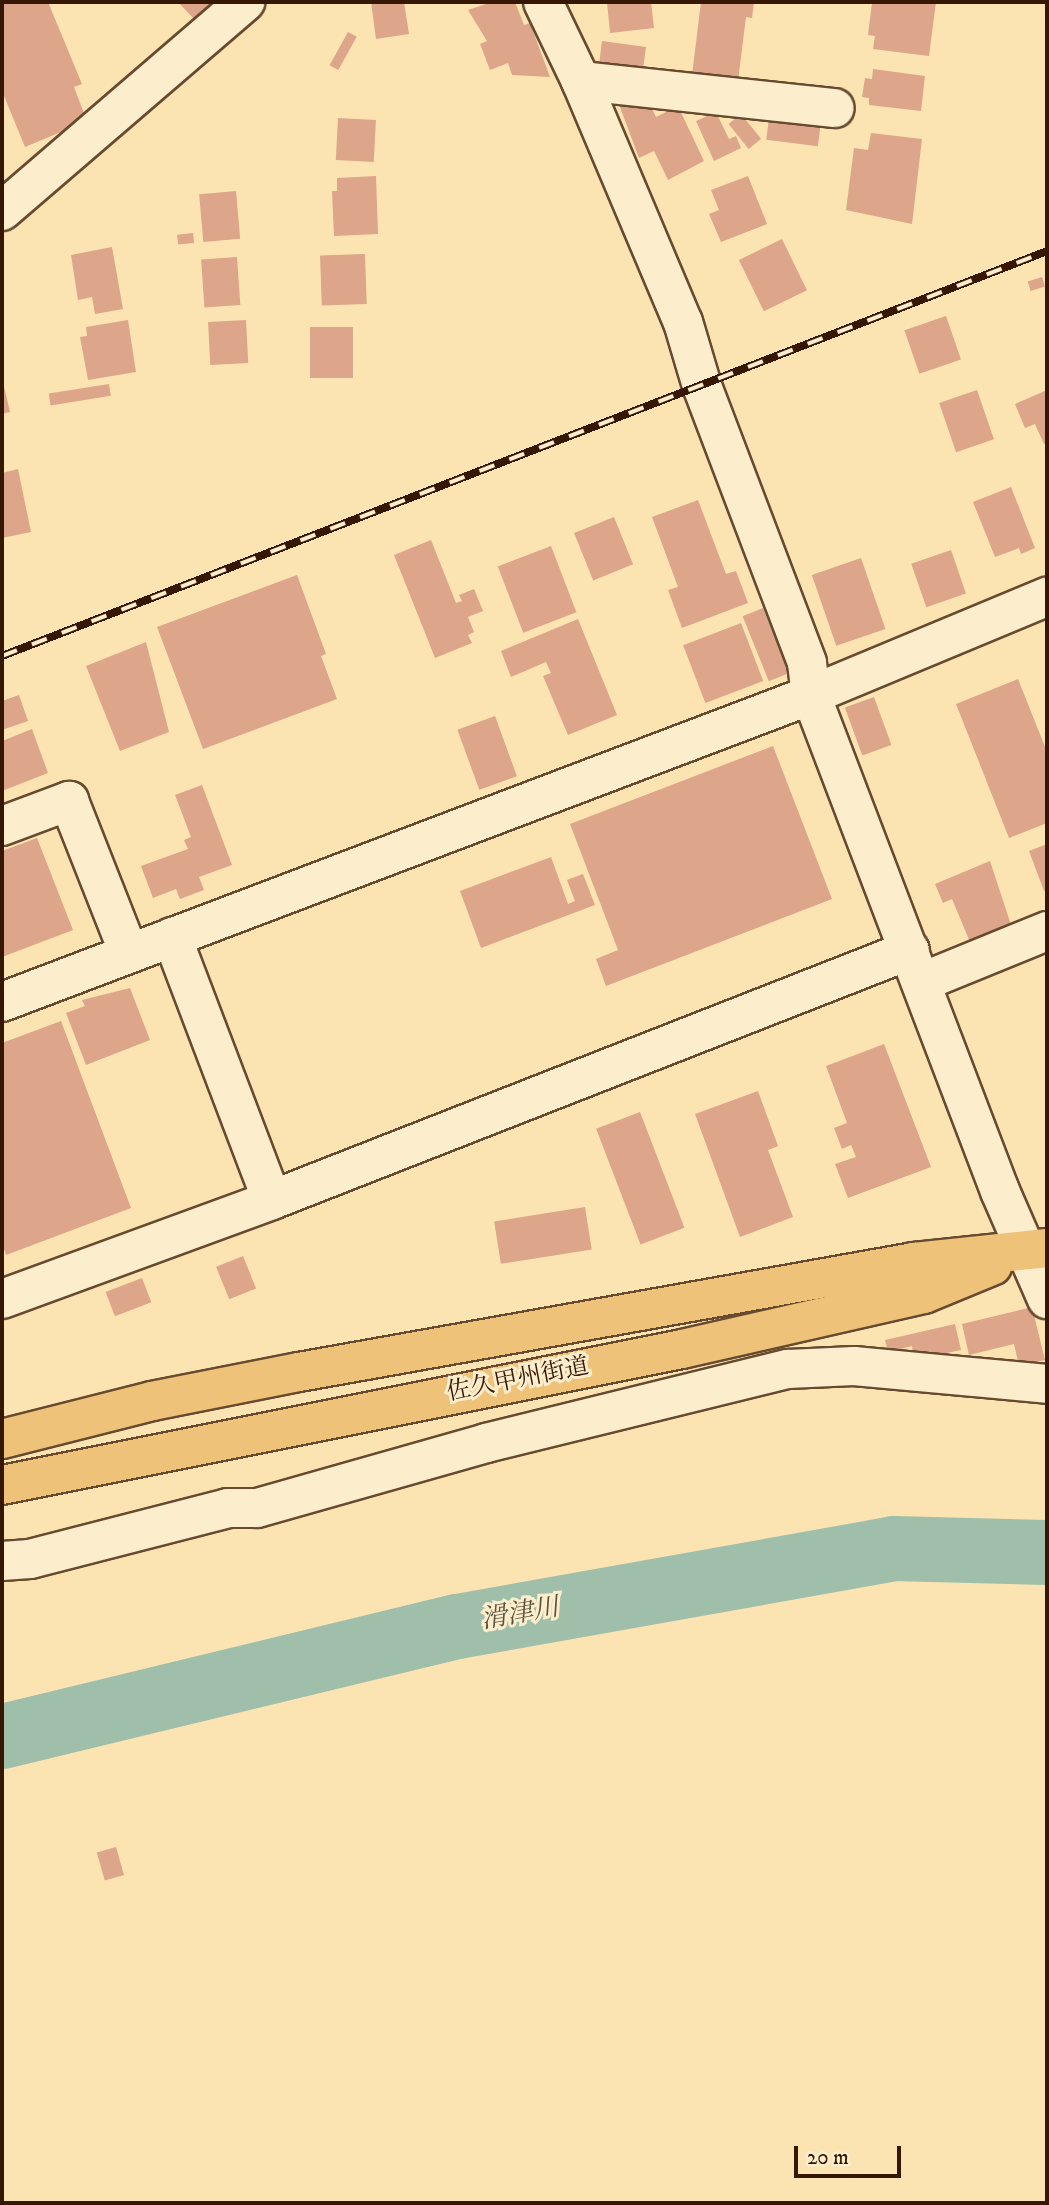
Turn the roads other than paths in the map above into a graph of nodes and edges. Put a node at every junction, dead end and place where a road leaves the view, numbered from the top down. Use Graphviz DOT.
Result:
graph roads {
  1 [pos="245,2"];
  2 [pos="543,2"];
  3 [pos="581,81"];
  4 [pos="835,108"];
  5 [pos="2,211"];
  6 [pos="1047,597"];
  7 [pos="811,695"];
  8 [pos="2,826"];
  9 [pos="1047,931"];
  10 [pos="172,937"];
  11 [pos="129,953"];
  12 [pos="916,966"];
  13 [pos="2,1002"];
  14 [pos="272,1200"];
  15 [pos="1037,1250"];
  16 [pos="2,1298"];
  17 [pos="1047,1300"];
  18 [pos="1047,1384"];
  19 [pos="152,1401"];
  20 [pos="2,1418"];
  21 [pos="2,1439"];
  22 [pos="2,1485"];
  23 [pos="2,1561"];
  1 -- 5 [label="street"];
  2 -- 3 [label="street"];
  3 -- 4 [label="street"];
  3 -- 7 [label="street"];
  6 -- 7 [label="street"];
  7 -- 10 [label="street"];
  7 -- 12 [label="street"];
  8 -- 11 [label="street"];
  9 -- 12 [label="street"];
  10 -- 11 [label="street"];
  10 -- 14 [label="street"];
  11 -- 13 [label="street"];
  12 -- 14 [label="street"];
  12 -- 15 [label="street"];
  14 -- 16 [label="street"];
  15 -- 17 [label="street"];
  15 -- 19 [label="main road, 佐久甲州街道"];
  15 -- 22 [label="main road, 佐久甲州街道"];
  18 -- 23 [label="street"];
  19 -- 20 [label="main road"];
  19 -- 21 [label="main road, 佐久甲州街道"];
}
